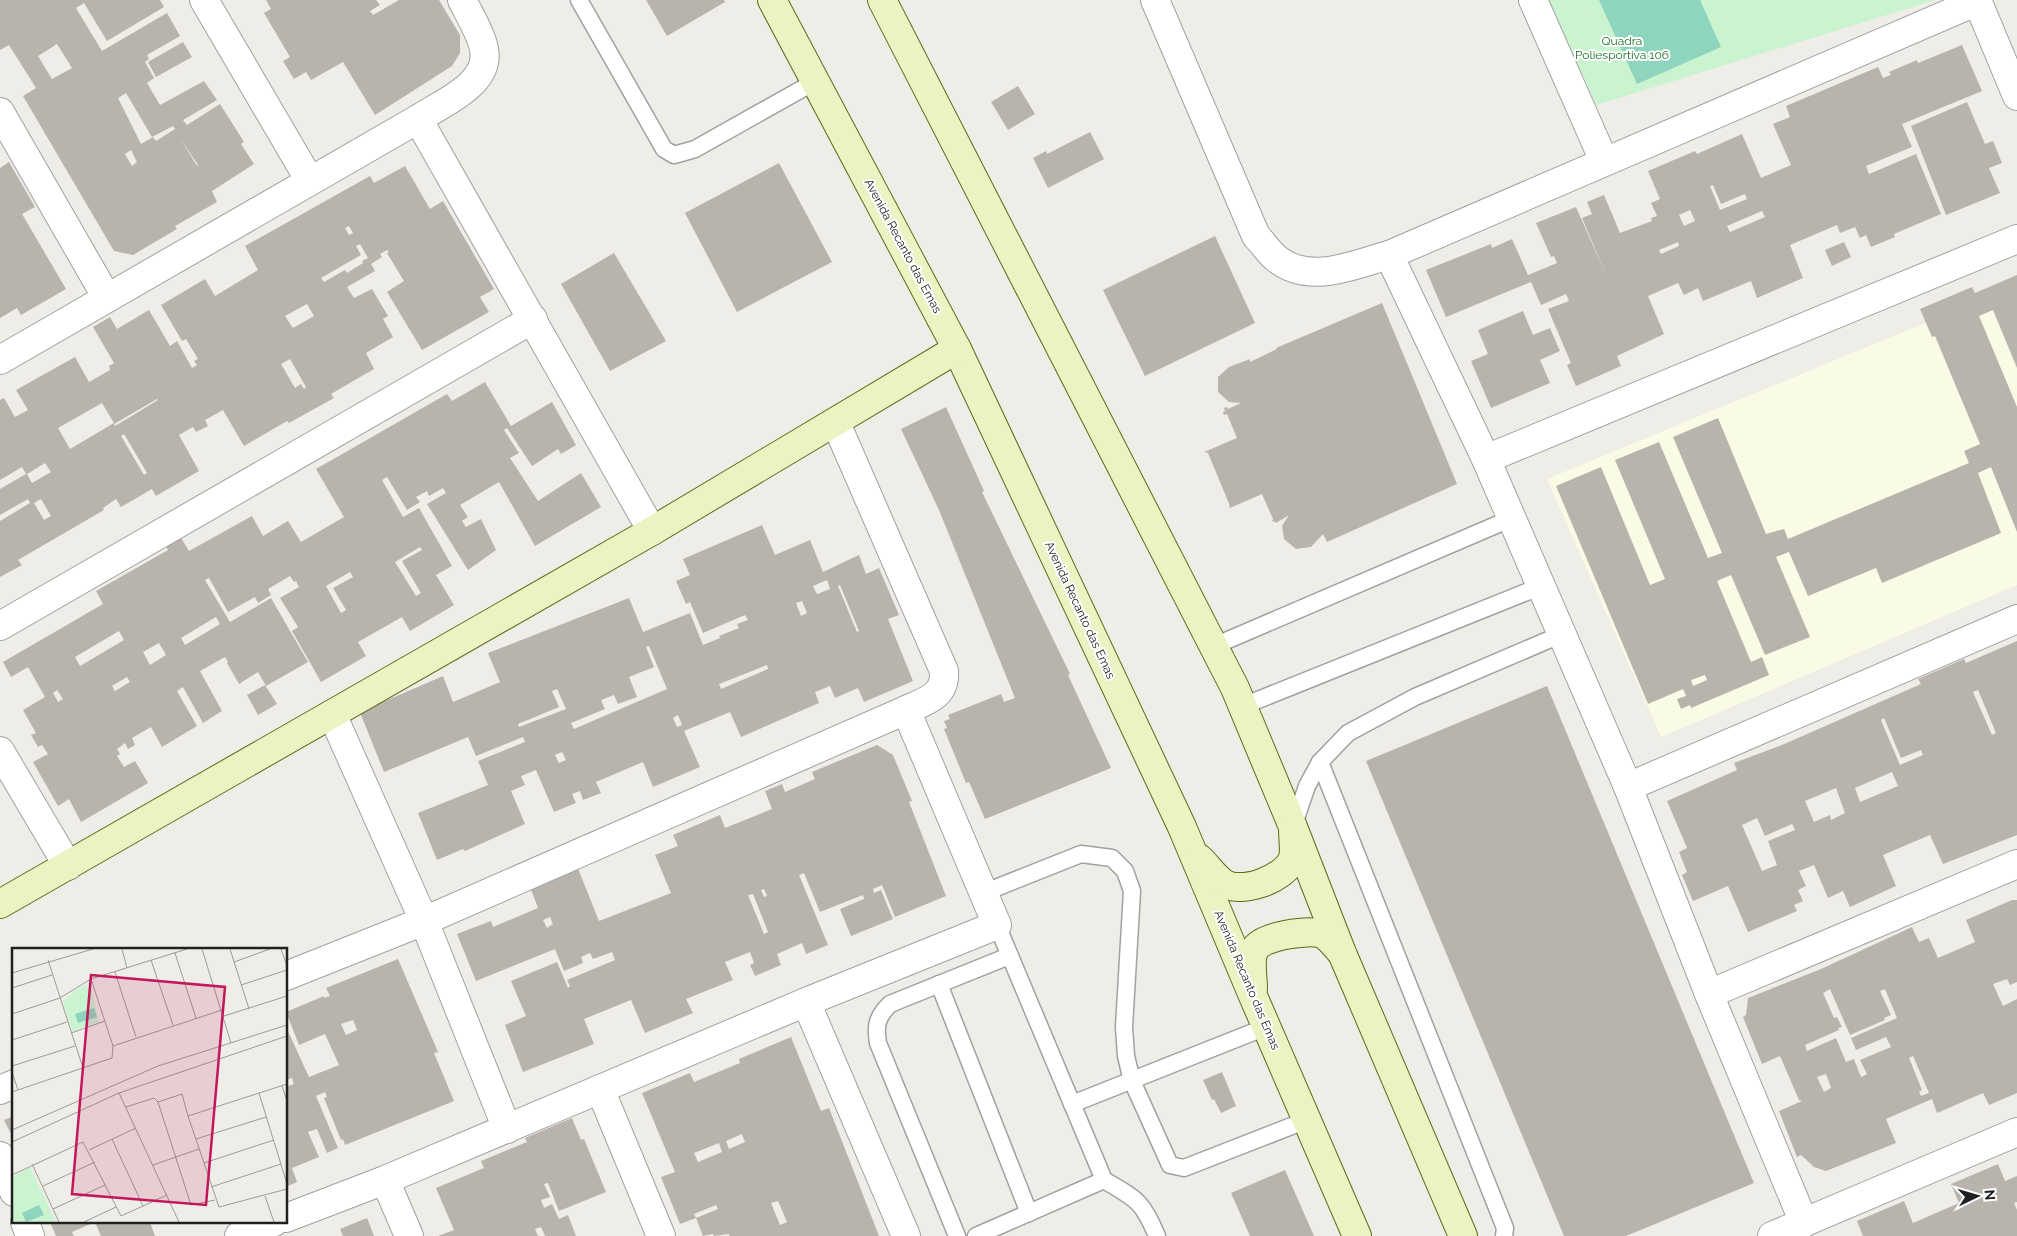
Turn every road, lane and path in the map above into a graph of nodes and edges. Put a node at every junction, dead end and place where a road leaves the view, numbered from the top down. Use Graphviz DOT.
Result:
graph roads {
  1 [pos="204,0"];
  2 [pos="462,0"];
  3 [pos="579,0"];
  4 [pos="772,0"];
  5 [pos="882,0"];
  6 [pos="1533,0"];
  7 [pos="1156,1"];
  8 [pos="1978,1"];
  9 [pos="816,81"];
  10 [pos="2017,96"];
  11 [pos="0,112"];
  12 [pos="418,119"];
  13 [pos="1604,161"];
  14 [pos="310,182"];
  15 [pos="2017,239"];
  16 [pos="1389,255"];
  17 [pos="107,298"];
  18 [pos="533,320"];
  19 [pos="957,349"];
  20 [pos="0,360"];
  21 [pos="836,423"];
  22 [pos="1486,459"];
  23 [pos="1510,519"];
  24 [pos="652,531"];
  25 [pos="1540,587"];
  26 [pos="2017,619"];
  27 [pos="0,626"];
  28 [pos="1560,635"];
  29 [pos="1214,646"];
  30 [pos="1243,706"];
  31 [pos="906,710"];
  32 [pos="332,714"];
  33 [pos="0,751"];
  34 [pos="1320,762"];
  35 [pos="1628,787"];
  36 [pos="1293,827"];
  37 [pos="1193,850"];
  38 [pos="2017,864"];
  39 [pos="68,866"];
  40 [pos="983,893"];
  41 [pos="0,904"];
  42 [pos="424,921"];
  43 [pos="996,925"];
  44 [pos="1342,953"];
  45 [pos="1009,956"];
  46 [pos="288,975"];
  47 [pos="939,984"];
  48 [pos="1709,994"];
  49 [pos="1252,996"];
  50 [pos="806,1002"];
  51 [pos="1266,1027"];
  52 [pos="1132,1081"];
  53 [pos="12,1085"];
  54 [pos="600,1089"];
  55 [pos="0,1090"];
  56 [pos="1072,1104"];
  57 [pos="1307,1120"];
  58 [pos="507,1129"];
  59 [pos="2017,1132"];
  60 [pos="0,1156"];
  61 [pos="385,1180"];
  62 [pos="1104,1180"];
  63 [pos="12,1187"];
  64 [pos="1029,1213"];
  65 [pos="288,1217"];
  66 [pos="1804,1223"];
  67 [pos="26,1224"];
  68 [pos="269,1224"];
  69 [pos="30,1236"];
  70 [pos="239,1236"];
  71 [pos="409,1236"];
  72 [pos="661,1236"];
  73 [pos="906,1236"];
  74 [pos="958,1236"];
  75 [pos="976,1236"];
  76 [pos="1156,1236"];
  77 [pos="1357,1236"];
  78 [pos="1463,1236"];
  79 [pos="1504,1236"];
  80 [pos="1772,1236"];
  1 -- 14 [label="street"];
  2 -- 12 [label="street"];
  3 -- 9 [label="lane"];
  4 -- 9 [label="main road, Avenida Recanto das Emas"];
  5 -- 29 [label="main road"];
  6 -- 13 [label="street"];
  7 -- 16 [label="street"];
  8 -- 10 [label="street"];
  8 -- 13 [label="street"];
  9 -- 19 [label="main road, Avenida Recanto das Emas"];
  11 -- 17 [label="street"];
  12 -- 14 [label="street"];
  12 -- 18 [label="street"];
  13 -- 16 [label="street"];
  14 -- 17 [label="street"];
  15 -- 22 [label="street"];
  16 -- 22 [label="street"];
  17 -- 20 [label="street"];
  18 -- 24 [label="street"];
  18 -- 27 [label="street"];
  19 -- 21 [label="main road"];
  19 -- 37 [label="main road, Avenida Recanto das Emas"];
  21 -- 24 [label="main road"];
  21 -- 31 [label="street"];
  22 -- 23 [label="street"];
  23 -- 25 [label="street"];
  23 -- 29 [label="lane"];
  24 -- 32 [label="main road"];
  25 -- 28 [label="street"];
  25 -- 30 [label="lane"];
  26 -- 35 [label="street"];
  28 -- 34 [label="lane"];
  28 -- 35 [label="street"];
  29 -- 30 [label="main road"];
  30 -- 36 [label="main road"];
  31 -- 40 [label="street"];
  31 -- 42 [label="street"];
  32 -- 39 [label="main road"];
  32 -- 42 [label="street"];
  33 -- 39 [label="street"];
  34 -- 36 [label="lane"];
  34 -- 79 [label="lane"];
  35 -- 48 [label="street"];
  36 -- 37 [label="main road"];
  36 -- 44 [label="main road"];
  37 -- 49 [label="main road, Avenida Recanto das Emas"];
  38 -- 48 [label="street"];
  39 -- 41 [label="main road"];
  40 -- 43 [label="street"];
  40 -- 52 [label="lane"];
  42 -- 46 [label="street"];
  42 -- 58 [label="street"];
  43 -- 45 [label="lane"];
  43 -- 50 [label="street"];
  44 -- 49 [label="main road"];
  44 -- 78 [label="main road"];
  45 -- 47 [label="lane"];
  45 -- 56 [label="lane"];
  47 -- 64 [label="lane"];
  47 -- 74 [label="lane"];
  48 -- 66 [label="street"];
  49 -- 51 [label="main road, Avenida Recanto das Emas"];
  50 -- 54 [label="street"];
  50 -- 73 [label="street"];
  51 -- 52 [label="lane"];
  51 -- 57 [label="main road, Avenida Recanto das Emas"];
  52 -- 56 [label="lane"];
  52 -- 57 [label="lane"];
  53 -- 55 [label="street"];
  54 -- 58 [label="street"];
  54 -- 72 [label="street"];
  56 -- 62 [label="lane"];
  57 -- 77 [label="main road, Avenida Recanto das Emas"];
  58 -- 61 [label="street"];
  59 -- 66 [label="street"];
  60 -- 63 [label="street"];
  61 -- 65 [label="street"];
  61 -- 71 [label="street"];
  62 -- 64 [label="lane"];
  62 -- 76 [label="lane"];
  64 -- 75 [label="lane"];
  66 -- 80 [label="street"];
  67 -- 69 [label="street"];
  68 -- 70 [label="street"];
}
